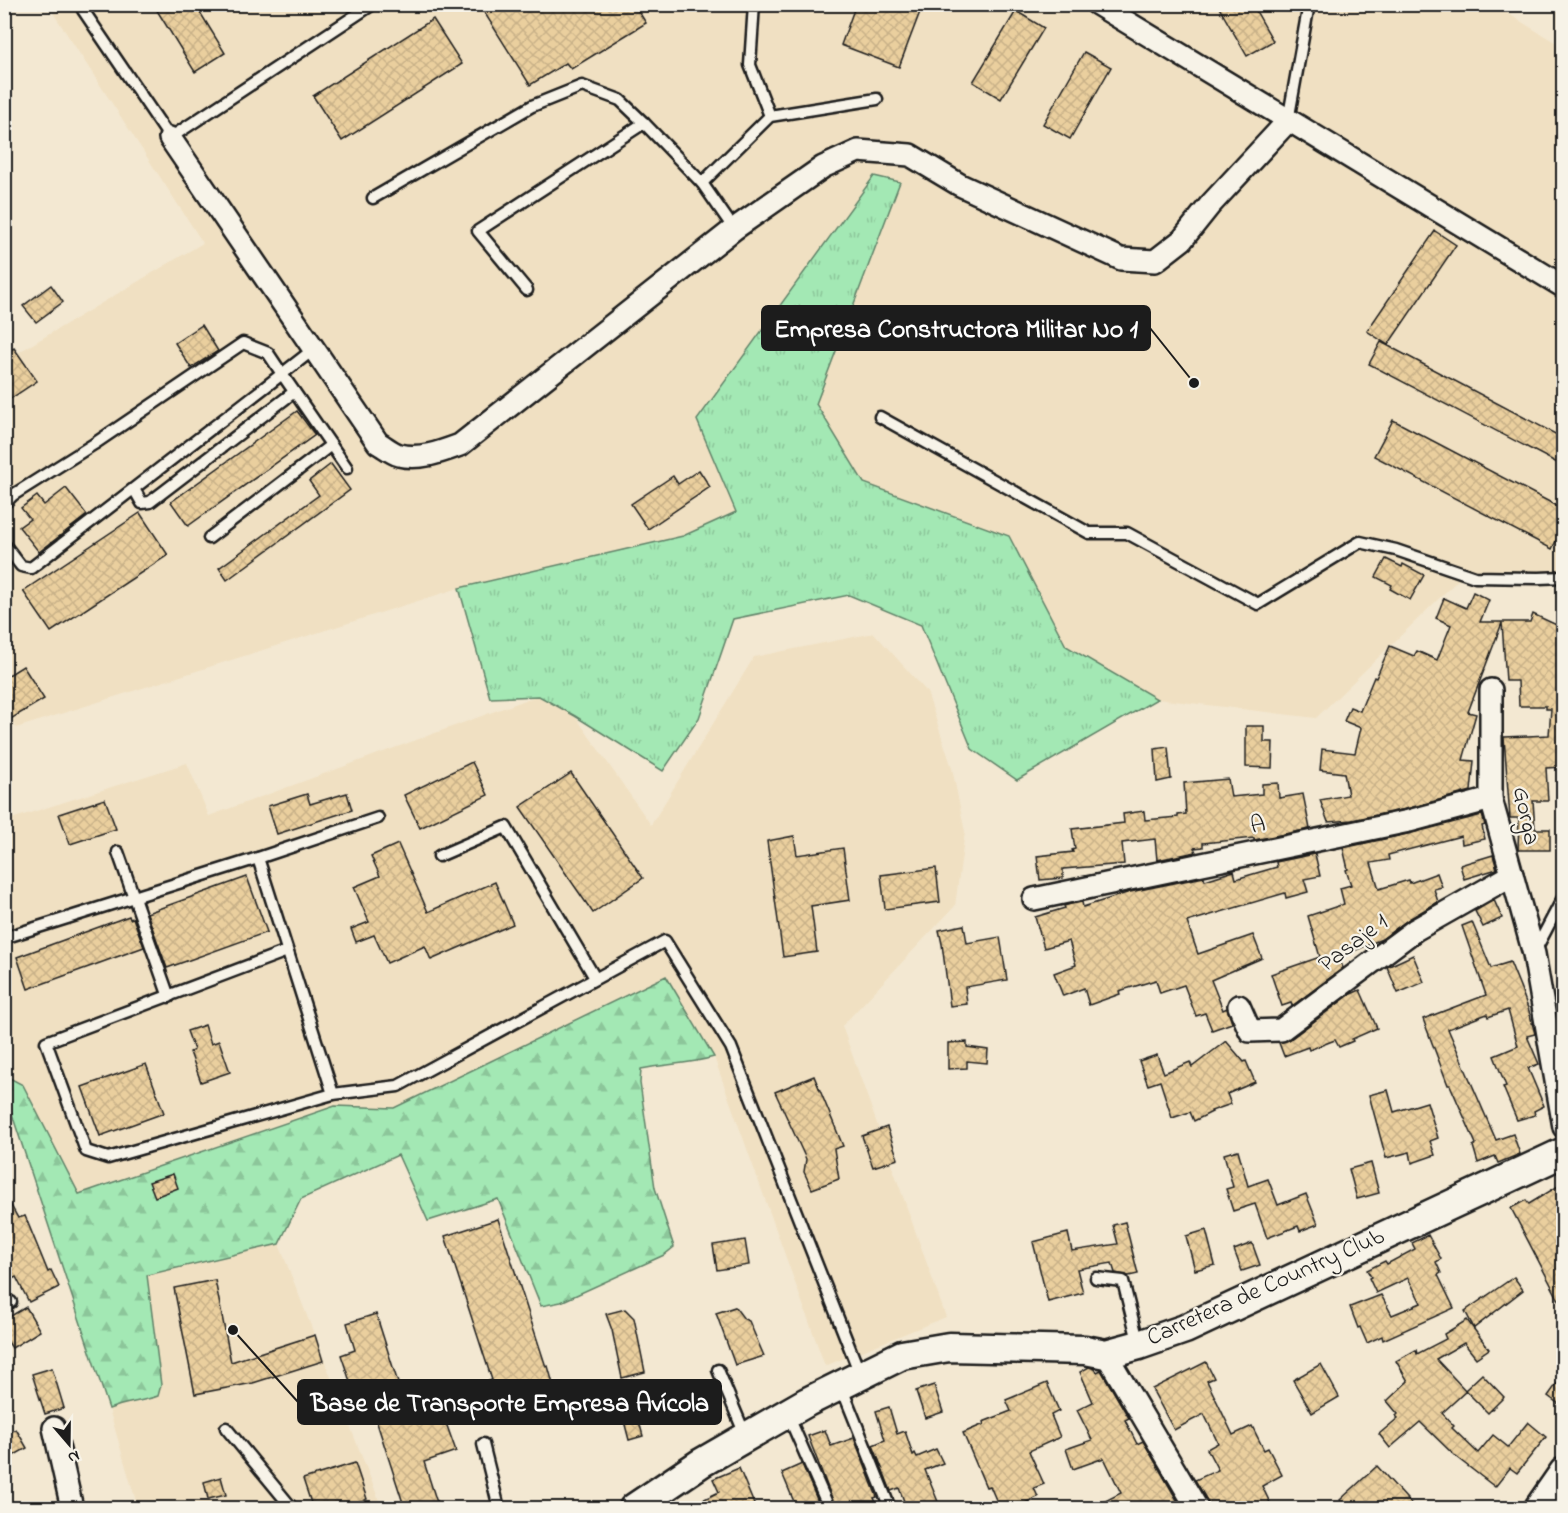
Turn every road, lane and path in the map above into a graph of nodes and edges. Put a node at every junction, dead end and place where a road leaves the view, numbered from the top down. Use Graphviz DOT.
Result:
graph roads {
  1 [pos="92,4"];
  2 [pos="373,4"];
  3 [pos="754,4"];
  4 [pos="1308,4"];
  5 [pos="1101,6"];
  6 [pos="877,99"];
  7 [pos="770,116"];
  8 [pos="1288,121"];
  9 [pos="644,123"];
  10 [pos="170,138"];
  11 [pos="702,183"];
  12 [pos="373,198"];
  13 [pos="734,229"];
  14 [pos="1563,287"];
  15 [pos="527,290"];
  16 [pos="314,349"];
  17 [pos="282,374"];
  18 [pos="294,392"];
  19 [pos="880,417"];
  20 [pos="331,445"];
  21 [pos="347,468"];
  22 [pos="134,489"];
  23 [pos="4,504"];
  24 [pos="209,538"];
  25 [pos="4,544"];
  26 [pos="1563,577"];
  27 [pos="1491,690"];
  28 [pos="1491,800"];
  29 [pos="378,818"];
  30 [pos="118,852"];
  31 [pos="439,856"];
  32 [pos="258,858"];
  33 [pos="1512,875"];
  34 [pos="134,896"];
  35 [pos="1563,896"];
  36 [pos="1034,899"];
  37 [pos="10,936"];
  38 [pos="287,951"];
  39 [pos="1533,954"];
  40 [pos="595,978"];
  41 [pos="169,997"];
  42 [pos="1239,1006"];
  43 [pos="333,1094"];
  44 [pos="1563,1127"];
  45 [pos="1563,1152"];
  46 [pos="1096,1278"];
  47 [pos="1139,1345"];
  48 [pos="1106,1354"];
  49 [pos="718,1370"];
  50 [pos="850,1379"];
  51 [pos="787,1414"];
  52 [pos="54,1428"];
  53 [pos="226,1428"];
  54 [pos="746,1437"];
  55 [pos="483,1444"];
  56 [pos="640,1507"];
  57 [pos="72,1509"];
  58 [pos="292,1509"];
  59 [pos="499,1509"];
  60 [pos="829,1509"];
  61 [pos="890,1509"];
  62 [pos="1197,1509"];
  1 -- 10 [label="lane"];
  2 -- 10 [label="lane"];
  3 -- 7 [label="lane"];
  4 -- 8 [label="lane"];
  5 -- 8 [label="street"];
  6 -- 7 [label="lane"];
  7 -- 11 [label="lane"];
  8 -- 13 [label="street"];
  8 -- 14 [label="street"];
  9 -- 11 [label="lane"];
  9 -- 12 [label="lane"];
  9 -- 15 [label="lane"];
  10 -- 16 [label="street"];
  11 -- 13 [label="lane"];
  13 -- 16 [label="street"];
  16 -- 17 [label="lane"];
  17 -- 18 [label="lane"];
  17 -- 22 [label="lane"];
  17 -- 23 [label="lane"];
  18 -- 20 [label="lane"];
  18 -- 22 [label="lane"];
  19 -- 26 [label="lane"];
  20 -- 21 [label="lane"];
  20 -- 24 [label="lane"];
  22 -- 25 [label="lane"];
  27 -- 28 [label="street, Gorga"];
  28 -- 33 [label="street, Gorga"];
  28 -- 36 [label="street, A"];
  29 -- 32 [label="lane"];
  30 -- 34 [label="lane"];
  31 -- 40 [label="lane"];
  32 -- 34 [label="lane"];
  32 -- 38 [label="lane"];
  33 -- 39 [label="street, Gorga"];
  33 -- 42 [label="street, Pasaje 1"];
  34 -- 37 [label="lane"];
  34 -- 41 [label="lane"];
  35 -- 39 [label="lane"];
  38 -- 41 [label="lane"];
  38 -- 43 [label="lane"];
  39 -- 44 [label="street, Gorga"];
  40 -- 43 [label="lane"];
  40 -- 50 [label="lane"];
  41 -- 43 [label="lane"];
  45 -- 47 [label="street, Carretera de Country Club"];
  46 -- 47 [label="lane"];
  47 -- 48 [label="street, Carretera de Country Club"];
  48 -- 50 [label="street, Carretera de Country Club"];
  48 -- 62 [label="street"];
  49 -- 54 [label="lane"];
  50 -- 51 [label="street, Carretera de Country Club"];
  50 -- 61 [label="lane"];
  51 -- 54 [label="street, Carretera de Country Club"];
  51 -- 60 [label="lane"];
  52 -- 57 [label="street"];
  53 -- 58 [label="lane"];
  54 -- 56 [label="street, Carretera de Country Club"];
  55 -- 59 [label="lane"];
}
